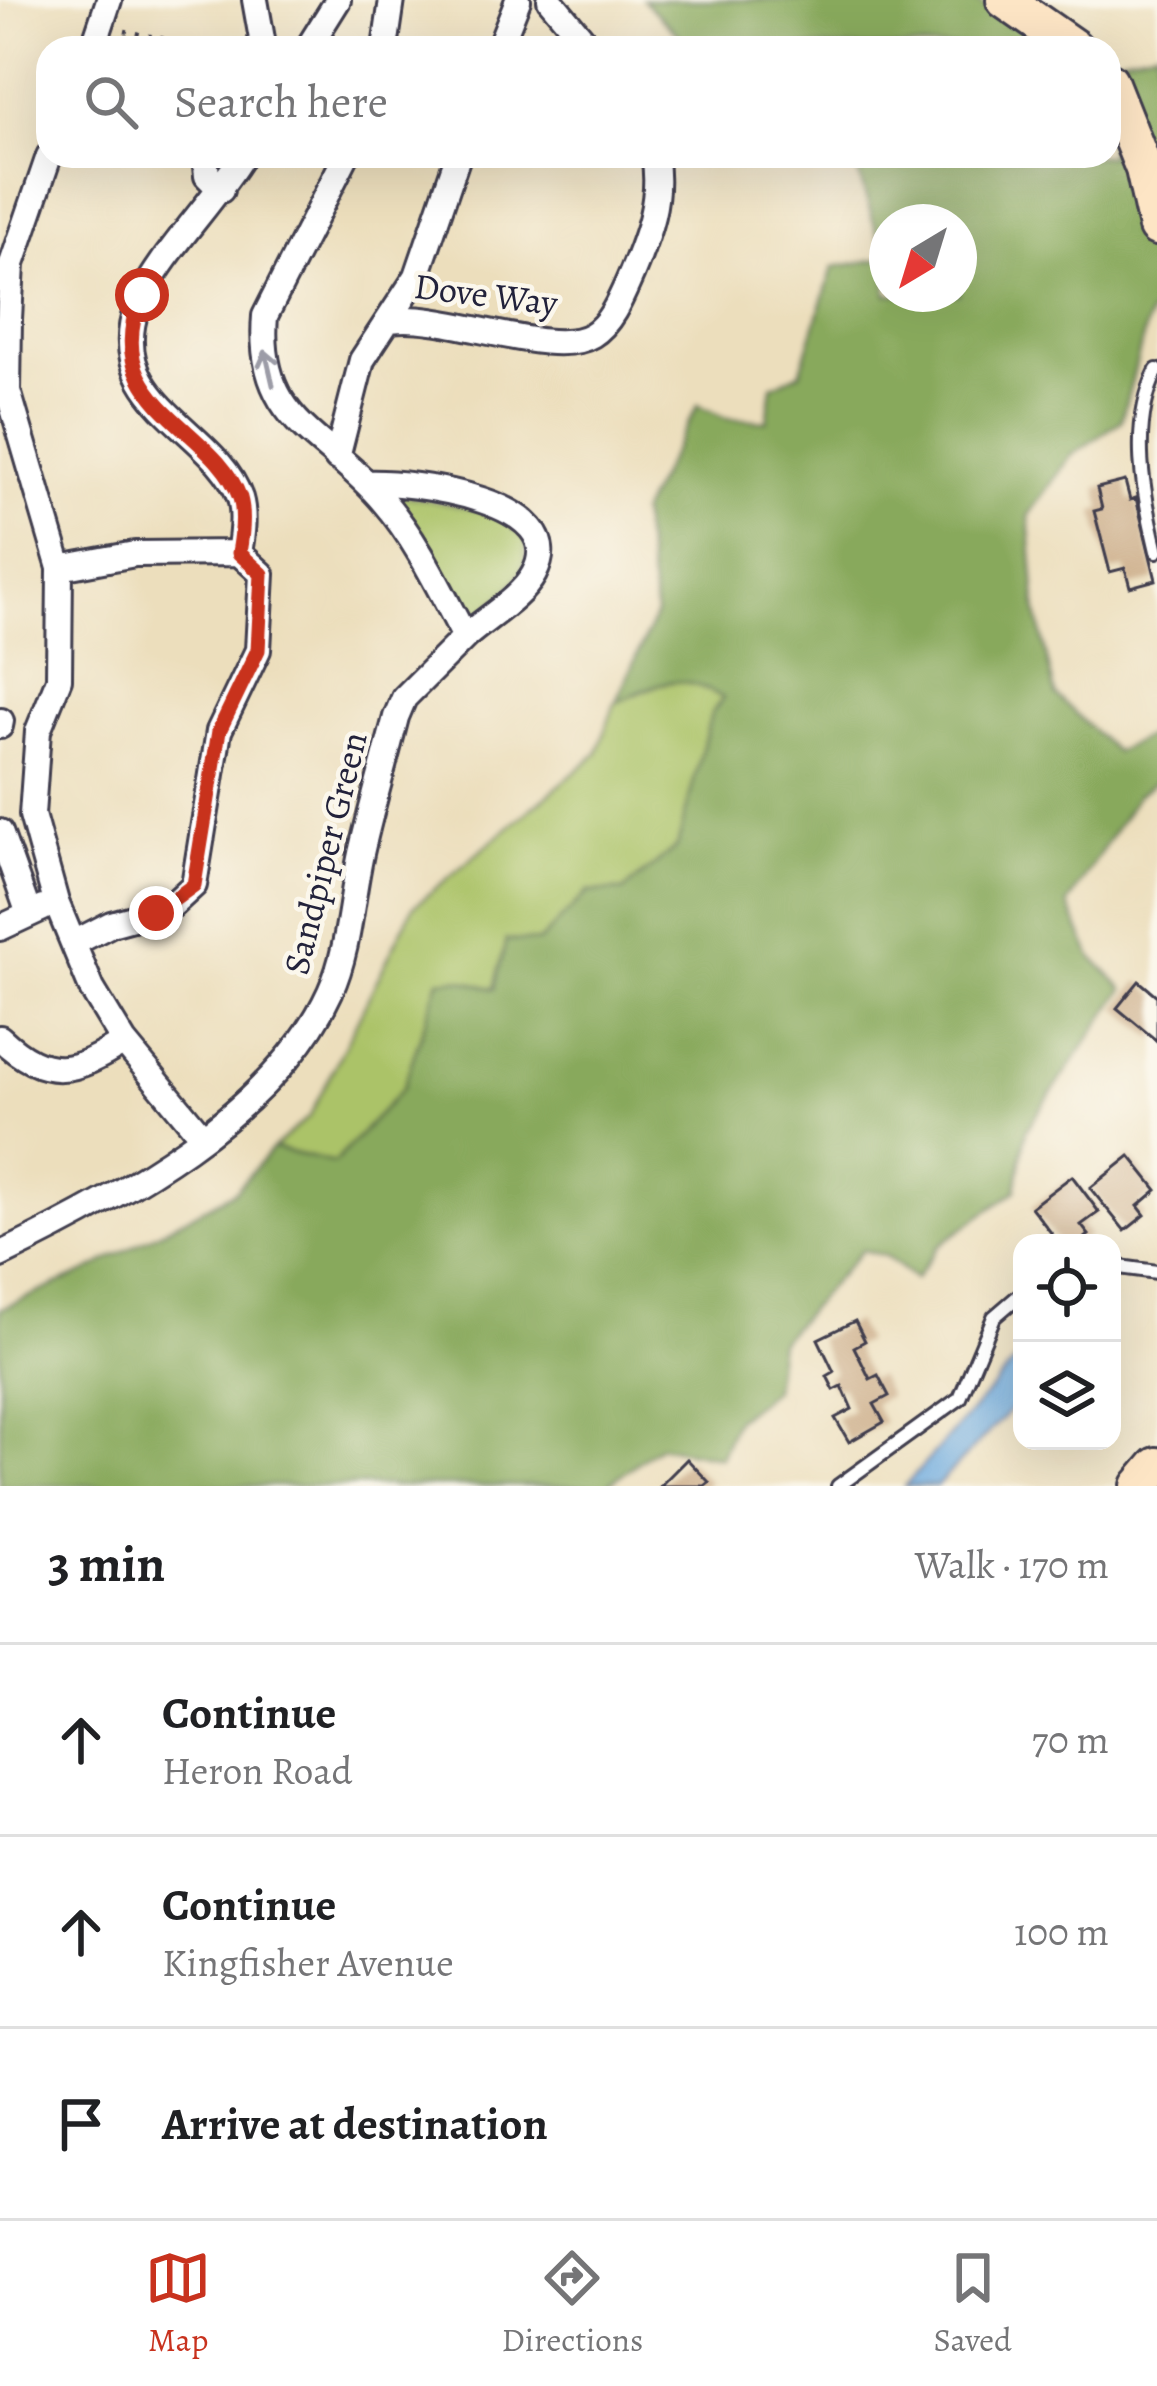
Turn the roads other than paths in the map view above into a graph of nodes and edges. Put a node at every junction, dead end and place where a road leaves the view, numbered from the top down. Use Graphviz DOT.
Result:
graph roads {
  1 [pos="255,0"];
  2 [pos="338,0"];
  3 [pos="392,0"];
  4 [pos="518,0"];
  5 [pos="550,0"];
  6 [pos="1005,0"];
  7 [pos="262,36"];
  8 [pos="316,36"];
  9 [pos="387,36"];
  10 [pos="504,36"];
  11 [pos="580,36"];
  12 [pos="1057,36"];
  13 [pos="1121,111"];
  14 [pos="45,168"];
  15 [pos="207,168"];
  16 [pos="235,168"];
  17 [pos="340,168"];
  18 [pos="454,168"];
  19 [pos="654,168"];
  20 [pos="221,190"];
  21 [pos="1157,227"];
  22 [pos="391,320"];
  23 [pos="1157,370"];
  24 [pos="337,458"];
  25 [pos="366,482"];
  26 [pos="1157,551"];
  27 [pos="239,553"];
  28 [pos="60,568"];
  29 [pos="465,637"];
  30 [pos="0,832"];
  31 [pos="56,902"];
  32 [pos="29,914"];
  33 [pos="0,928"];
  34 [pos="76,942"];
  35 [pos="0,1038"];
  36 [pos="124,1042"];
  37 [pos="201,1135"];
  38 [pos="0,1255"];
  39 [pos="1121,1267"];
  40 [pos="1157,1272"];
  41 [pos="1013,1301"];
  42 [pos="1157,1466"];
  43 [pos="838,1486"];
  44 [pos="1140,1486"];
  1 -- 7 [label="street"];
  2 -- 8 [label="street"];
  3 -- 9 [label="street"];
  4 -- 10 [label="street"];
  5 -- 11 [label="street"];
  6 -- 12 [label="main road"];
  13 -- 21 [label="main road"];
  14 -- 28 [label="street"];
  15 -- 20 [label="street"];
  16 -- 20 [label="street"];
  24 -- 17 [label="street, one-way"];
  18 -- 22 [label="street, Dove Way"];
  19 -- 22 [label="street, Dove Way"];
  20 -- 27 [label="street"];
  22 -- 24 [label="street, Dove Way"];
  23 -- 26 [label="lane"];
  24 -- 25 [label="street"];
  25 -- 29 [label="street"];
  25 -- 29 [label="street, Sandpiper Green"];
  27 -- 28 [label="street"];
  27 -- 34 [label="street"];
  28 -- 31 [label="street"];
  29 -- 37 [label="street, Sandpiper Green"];
  30 -- 32 [label="street"];
  31 -- 32 [label="street"];
  31 -- 34 [label="street"];
  32 -- 33 [label="street"];
  34 -- 36 [label="street"];
  35 -- 36 [label="street"];
  36 -- 37 [label="street"];
  37 -- 38 [label="street, Sandpiper Green"];
  39 -- 40 [label="lane"];
  41 -- 43 [label="lane"];
  42 -- 44 [label="main road"];
}
